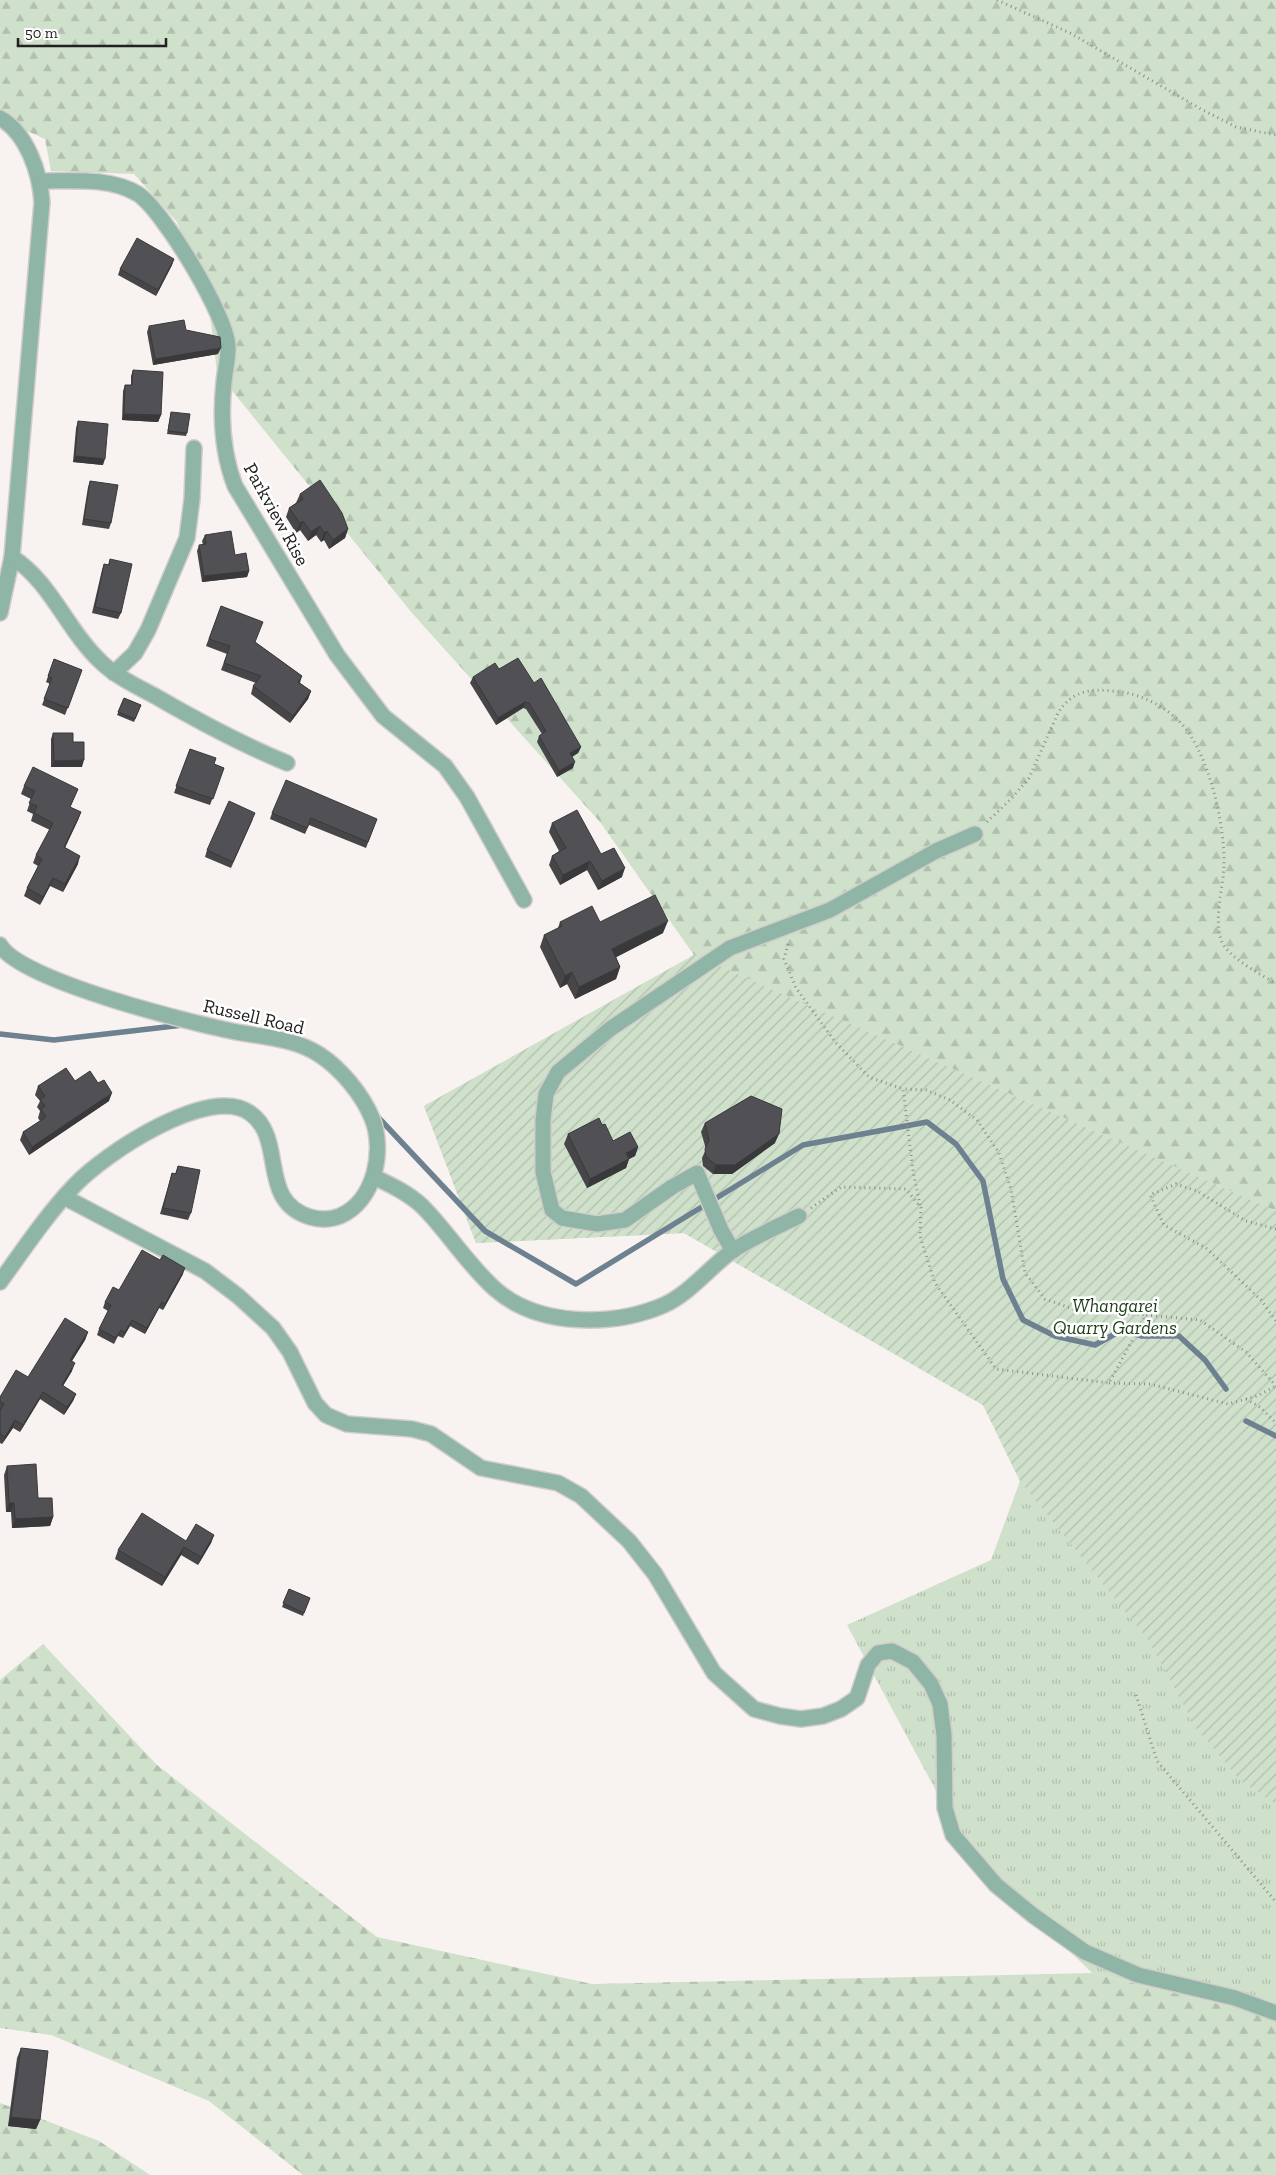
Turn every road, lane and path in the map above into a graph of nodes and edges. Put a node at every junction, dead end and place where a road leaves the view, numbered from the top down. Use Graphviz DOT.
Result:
graph roads {
  1 [pos="997,0"];
  2 [pos="0,118"];
  3 [pos="1276,135"];
  4 [pos="41,181"];
  5 [pos="194,448"];
  6 [pos="12,558"];
  7 [pos="0,613"];
  8 [pos="114,673"];
  9 [pos="287,763"];
  10 [pos="975,834"];
  11 [pos="524,900"];
  12 [pos="792,924"];
  13 [pos="0,945"];
  14 [pos="1276,984"];
  15 [pos="903,1089"];
  16 [pos="374,1176"];
  17 [pos="64,1197"];
  18 [pos="921,1208"];
  19 [pos="800,1216"];
  20 [pos="1276,1230"];
  21 [pos="733,1251"];
  22 [pos="0,1282"];
  23 [pos="1146,1315"];
  24 [pos="1276,1321"];
  25 [pos="1109,1383"];
  26 [pos="1276,1386"];
  27 [pos="1245,1399"];
  28 [pos="1276,1423"];
  29 [pos="1136,1695"];
  30 [pos="1276,1902"];
  31 [pos="1276,2012"];
  1 -- 3 [label="path"];
  2 -- 4 [label="street"];
  4 -- 6 [label="street"];
  4 -- 11 [label="street, Parkview Rise"];
  5 -- 8 [label="street"];
  6 -- 7 [label="street"];
  6 -- 8 [label="street"];
  8 -- 9 [label="street"];
  10 -- 12 [label="street"];
  10 -- 14 [label="path"];
  12 -- 15 [label="path"];
  12 -- 21 [label="street"];
  13 -- 16 [label="street, Russell Road"];
  15 -- 18 [label="path"];
  15 -- 23 [label="path"];
  16 -- 17 [label="street, Russell Road"];
  16 -- 21 [label="street"];
  17 -- 22 [label="street, Russell Road"];
  17 -- 31 [label="street"];
  18 -- 19 [label="path"];
  18 -- 25 [label="path"];
  19 -- 21 [label="street"];
  20 -- 24 [label="path"];
  23 -- 25 [label="path"];
  23 -- 26 [label="path"];
  25 -- 27 [label="path"];
  26 -- 27 [label="path"];
  27 -- 28 [label="path"];
  29 -- 30 [label="path"];
}
